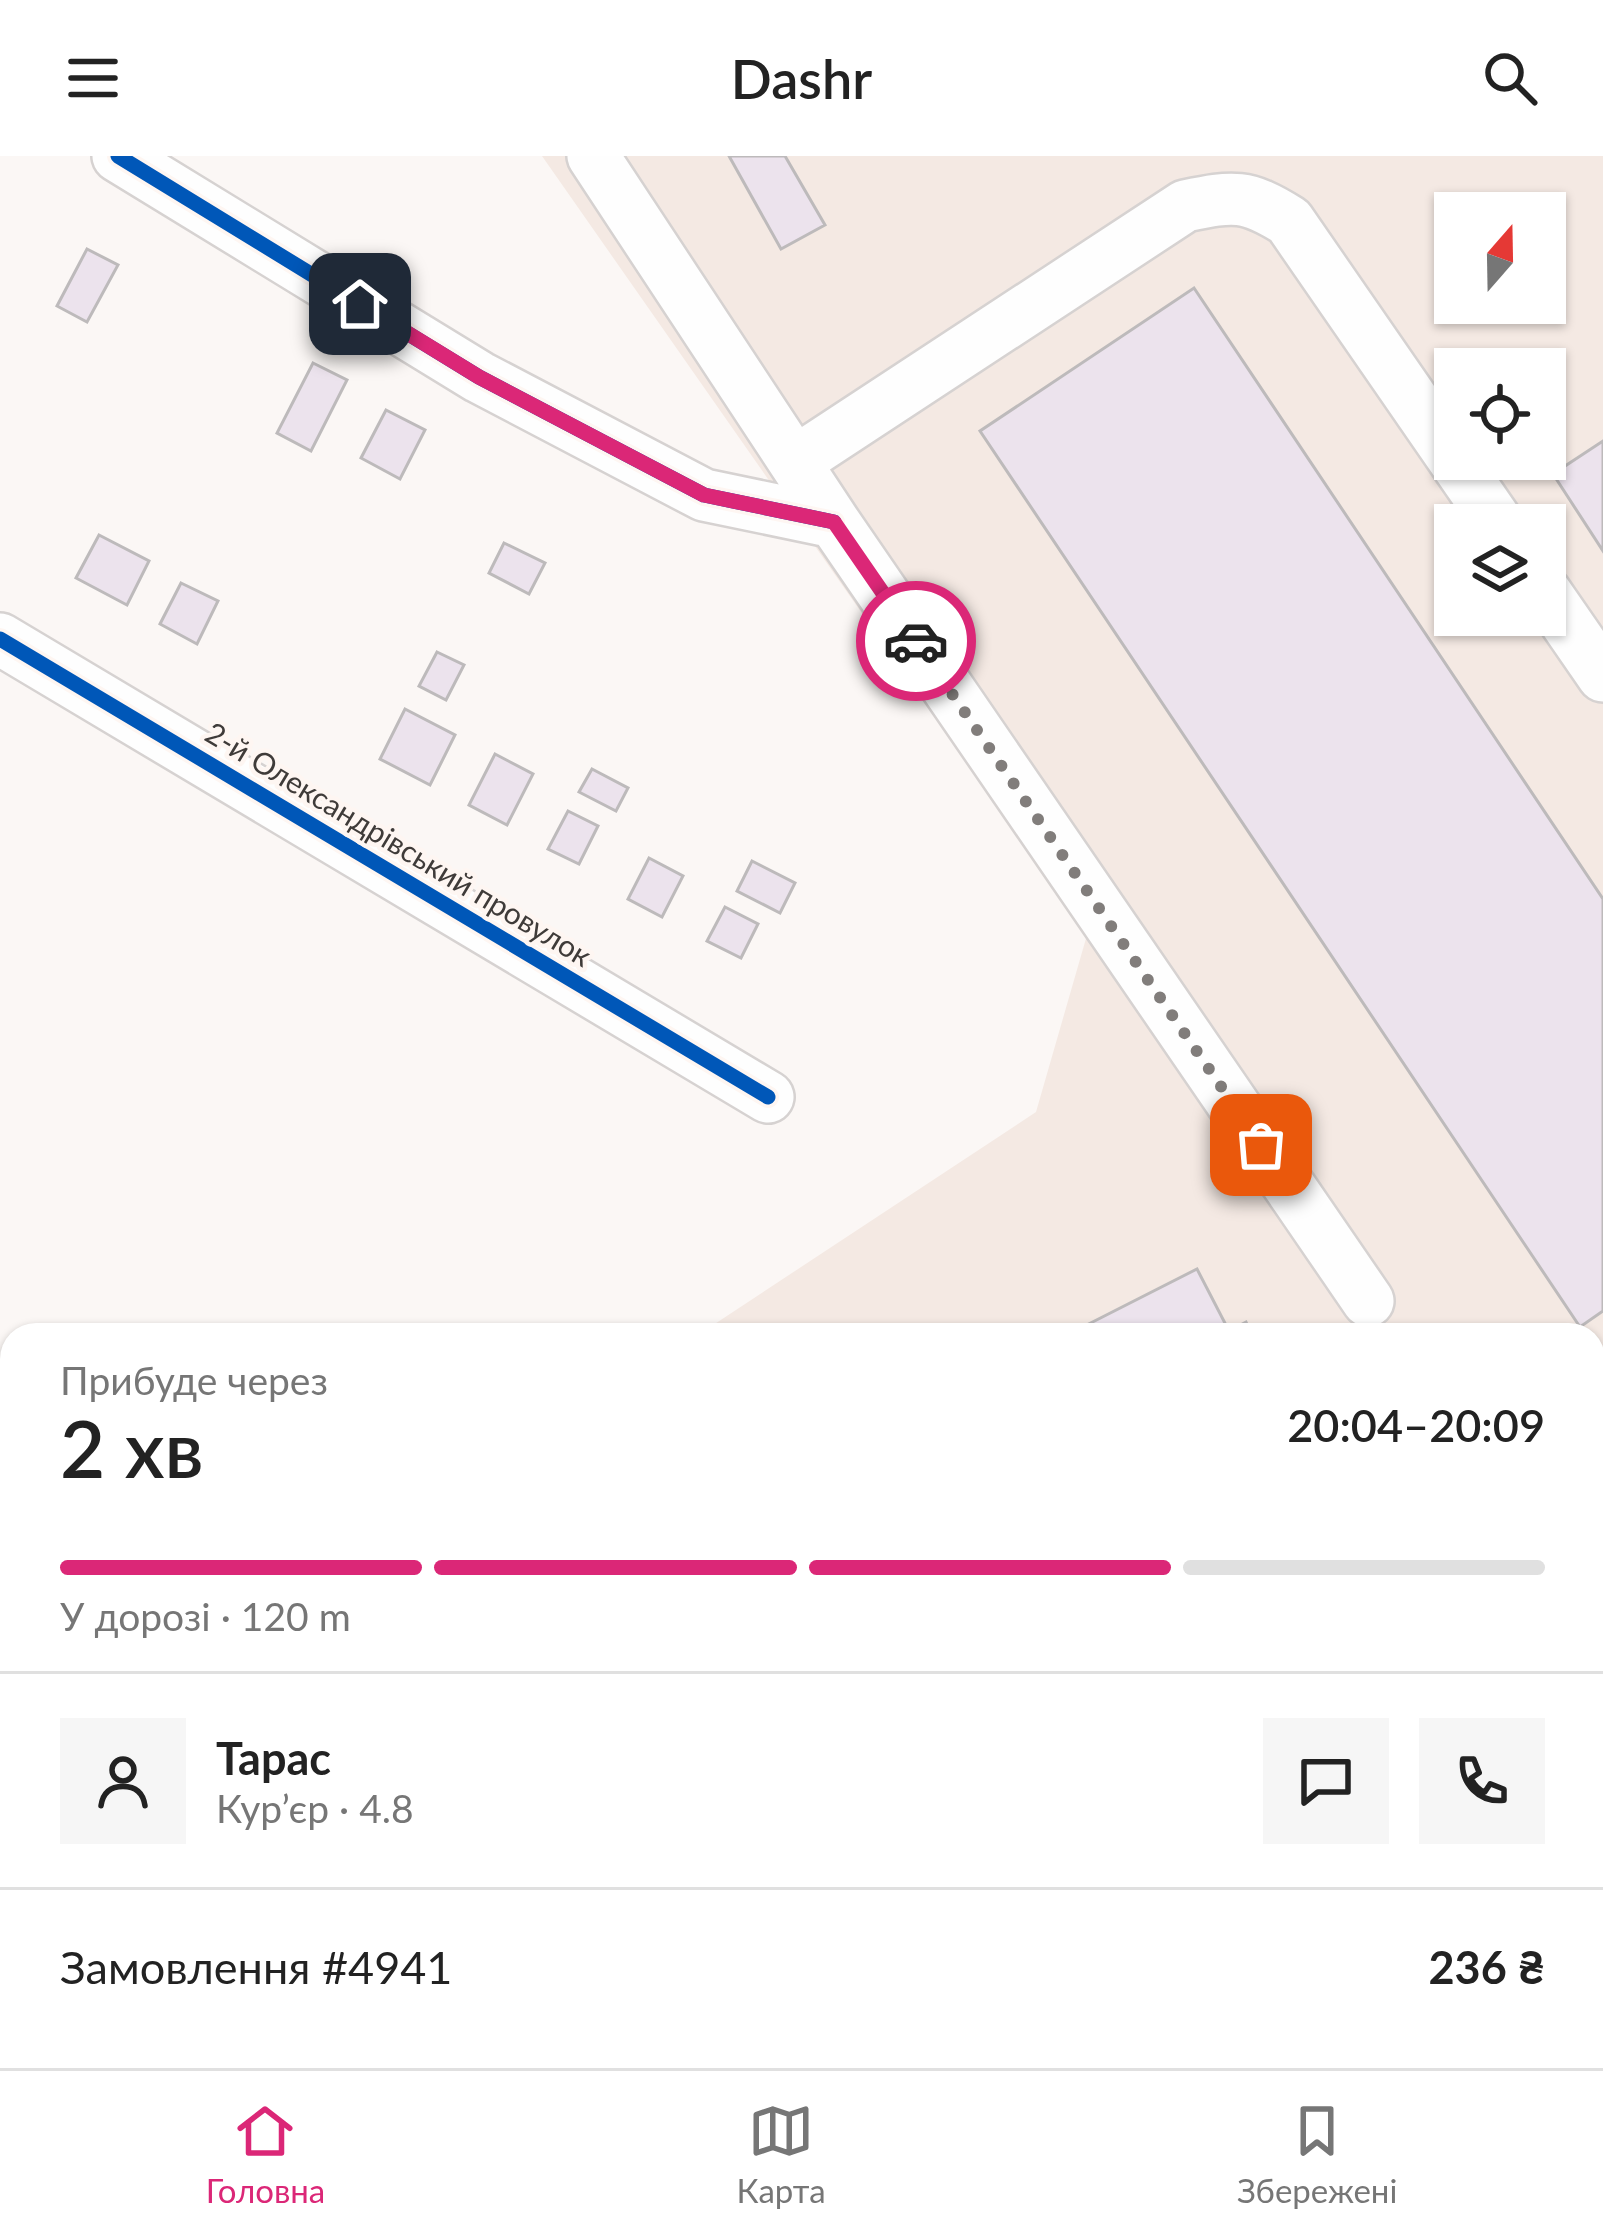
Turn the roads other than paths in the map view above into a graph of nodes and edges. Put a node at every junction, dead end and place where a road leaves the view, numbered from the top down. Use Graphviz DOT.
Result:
graph roads {
  1 [pos="118,156"];
  2 [pos="593,156"];
  3 [pos="798,460"];
  4 [pos="1484,504"];
  5 [pos="834,522"];
  6 [pos="1566,622"];
  7 [pos="0,639"];
  8 [pos="1603,676"];
  9 [pos="767,1097"];
  10 [pos="1368,1301"];
  1 -- 5 [label="street"];
  2 -- 3 [label="street"];
  3 -- 4 [label="street"];
  3 -- 5 [label="street"];
  5 -- 10 [label="street"];
  6 -- 8 [label="street"];
  7 -- 9 [label="street, 2-й Олександрівський провулок"];
}
